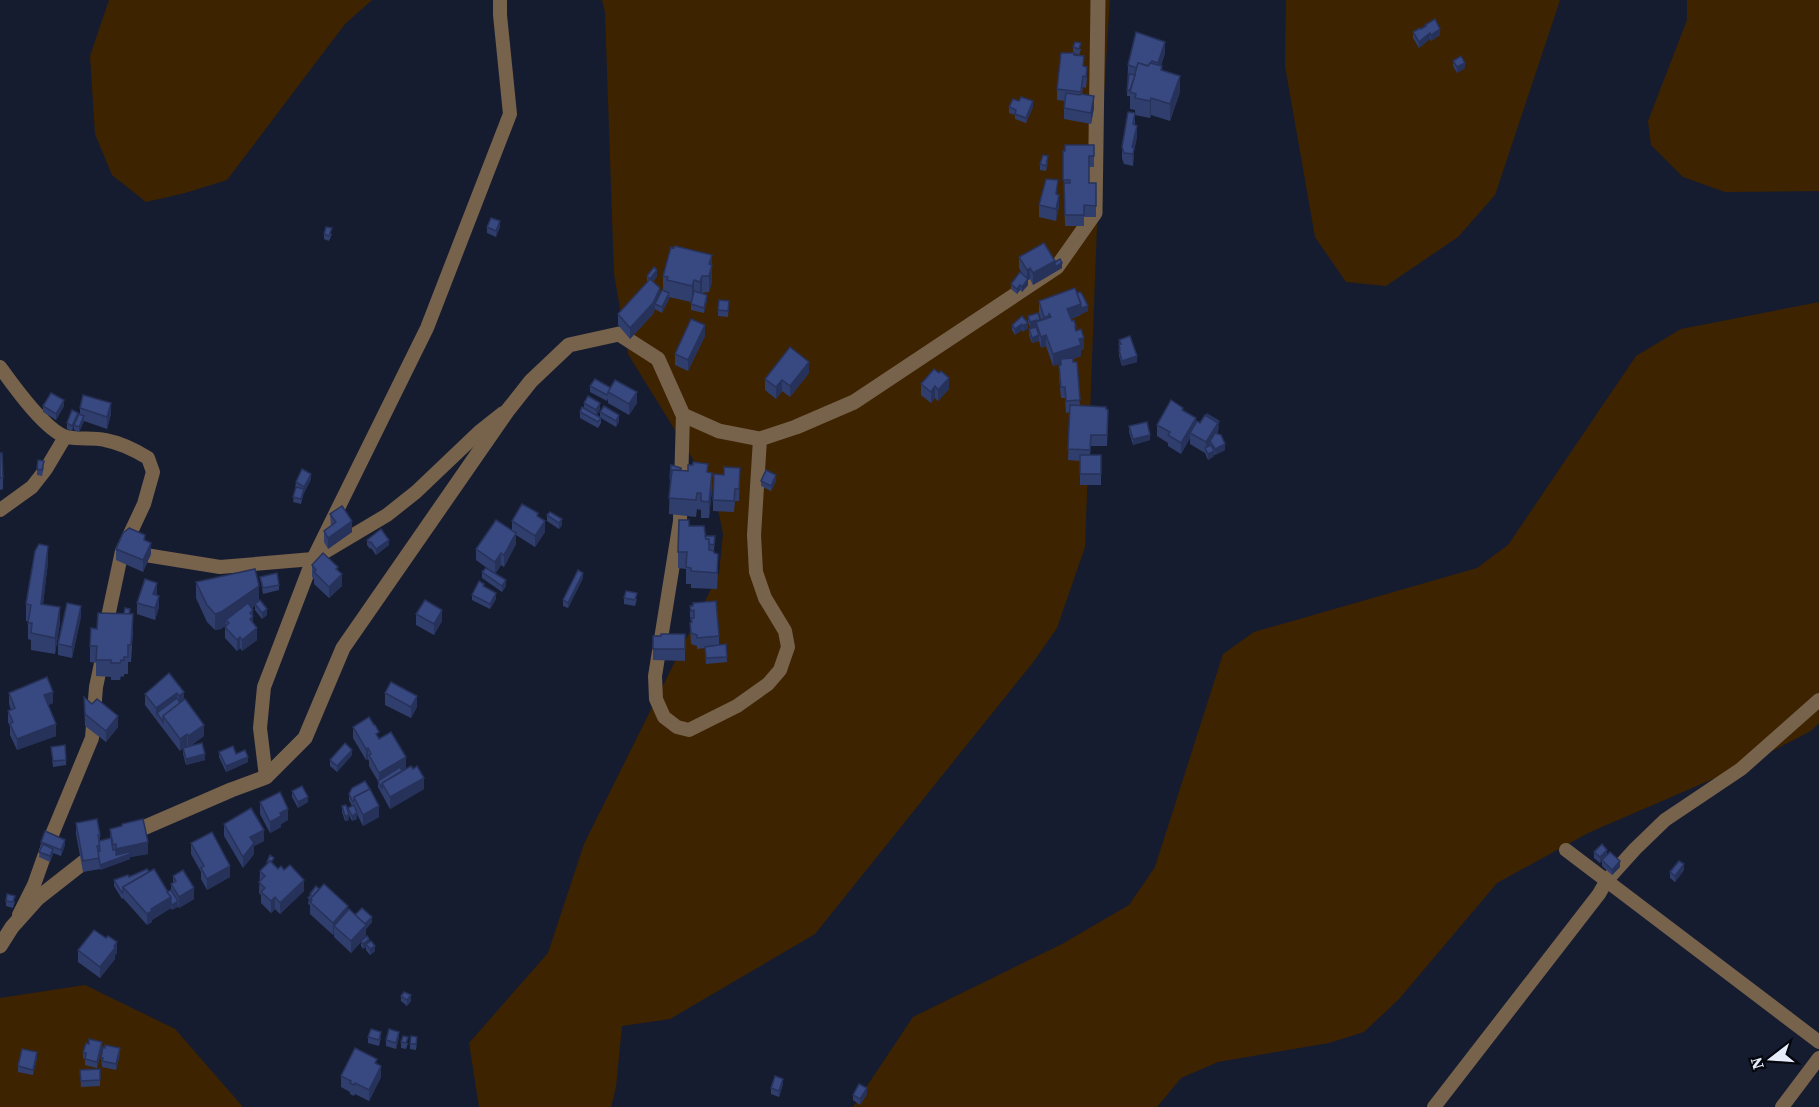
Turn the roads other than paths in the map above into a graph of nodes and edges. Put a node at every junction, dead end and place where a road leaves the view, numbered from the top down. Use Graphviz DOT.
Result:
graph roads {
  1 [pos="500,0"];
  2 [pos="1098,0"];
  3 [pos="0,367"];
  4 [pos="508,410"];
  5 [pos="683,415"];
  6 [pos="65,437"];
  7 [pos="760,440"];
  8 [pos="0,510"];
  9 [pos="122,551"];
  10 [pos="313,559"];
  11 [pos="1819,700"];
  12 [pos="266,777"];
  13 [pos="1566,850"];
  14 [pos="1607,880"];
  15 [pos="12,927"];
  16 [pos="0,946"];
  17 [pos="1819,1042"];
  18 [pos="1819,1058"];
  19 [pos="1434,1107"];
  20 [pos="1782,1107"];
  1 -- 10 [label="street"];
  2 -- 7 [label="street"];
  3 -- 6 [label="street"];
  4 -- 5 [label="street"];
  4 -- 10 [label="street"];
  4 -- 12 [label="street"];
  5 -- 7 [label="street"];
  5 -- 7 [label="street"];
  6 -- 8 [label="street"];
  6 -- 9 [label="street"];
  9 -- 10 [label="street"];
  9 -- 15 [label="street"];
  10 -- 12 [label="street"];
  11 -- 14 [label="street"];
  12 -- 15 [label="street"];
  13 -- 14 [label="street"];
  14 -- 17 [label="street"];
  14 -- 19 [label="street"];
  15 -- 16 [label="street"];
  18 -- 20 [label="street"];
}
